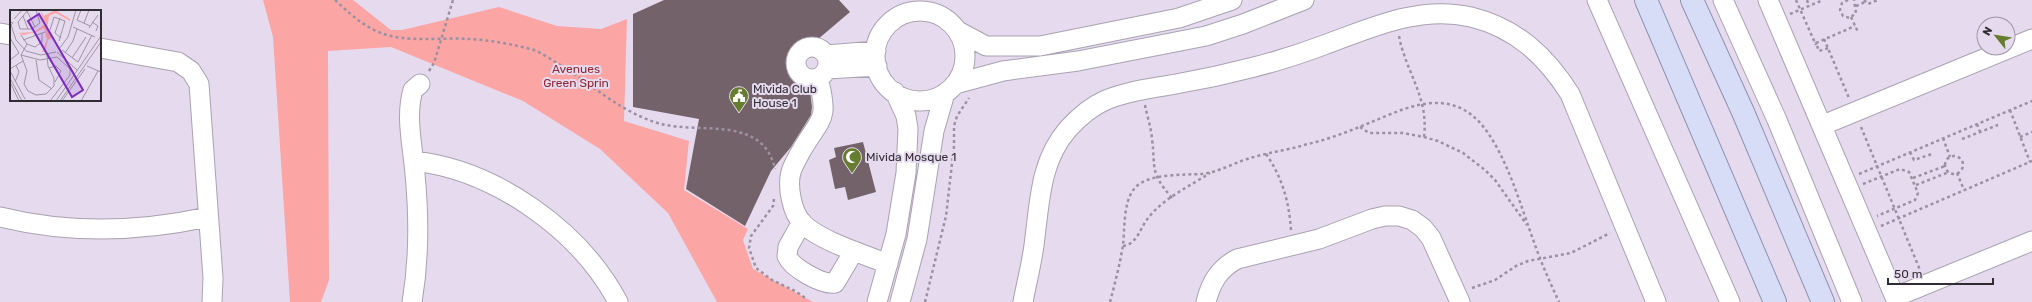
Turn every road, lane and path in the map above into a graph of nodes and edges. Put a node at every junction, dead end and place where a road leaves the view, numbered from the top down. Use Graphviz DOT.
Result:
graph roads {
  1 [pos="334,0"];
  2 [pos="453,0"];
  3 [pos="1232,0"];
  4 [pos="1304,0"];
  5 [pos="1597,0"];
  6 [pos="1646,0"];
  7 [pos="1692,0"];
  8 [pos="1723,0"];
  9 [pos="1768,0"];
  10 [pos="1797,0"];
  11 [pos="1807,0"];
  12 [pos="1823,0"];
  13 [pos="1848,0"];
  14 [pos="1854,0"];
  15 [pos="1878,0"];
  16 [pos="1865,1"];
  17 [pos="932,6"];
  18 [pos="1809,6"];
  19 [pos="1856,6"];
  20 [pos="899,8"];
  21 [pos="1800,9"];
  22 [pos="1852,17"];
  23 [pos="1776,19"];
  24 [pos="1855,26"];
  25 [pos="958,31"];
  26 [pos="1858,32"];
  27 [pos="0,34"];
  28 [pos="10,35"];
  29 [pos="1398,35"];
  30 [pos="441,39"];
  31 [pos="1824,39"];
  32 [pos="2032,39"];
  33 [pos="1816,45"];
  34 [pos="101,48"];
  35 [pos="1828,48"];
  36 [pos="876,59"];
  37 [pos="420,84"];
  38 [pos="950,89"];
  39 [pos="1141,90"];
  40 [pos="895,92"];
  41 [pos="972,95"];
  42 [pos="2032,100"];
  43 [pos="1423,104"];
  44 [pos="2010,110"];
  45 [pos="1855,113"];
  46 [pos="1977,124"];
  47 [pos="1998,125"];
  48 [pos="1823,126"];
  49 [pos="1360,127"];
  50 [pos="1980,132"];
  51 [pos="2032,132"];
  52 [pos="1424,137"];
  53 [pos="2020,137"];
  54 [pos="1943,138"];
  55 [pos="1962,140"];
  56 [pos="1910,152"];
  57 [pos="1266,154"];
  58 [pos="1932,154"];
  59 [pos="1950,157"];
  60 [pos="414,161"];
  61 [pos="2031,162"];
  62 [pos="1945,166"];
  63 [pos="1877,167"];
  64 [pos="775,171"];
  65 [pos="1212,172"];
  66 [pos="1949,172"];
  67 [pos="1957,173"];
  68 [pos="1881,176"];
  69 [pos="1157,178"];
  70 [pos="1913,178"];
  71 [pos="1916,184"];
  72 [pos="1848,185"];
  73 [pos="1964,190"];
  74 [pos="776,192"];
  75 [pos="1172,198"];
  76 [pos="1895,209"];
  77 [pos="0,217"];
  78 [pos="208,217"];
  79 [pos="1899,218"];
  80 [pos="802,222"];
  81 [pos="1528,227"];
  82 [pos="1866,227"];
  83 [pos="1610,233"];
  84 [pos="2032,241"];
  85 [pos="1123,246"];
  86 [pos="1291,247"];
  87 [pos="854,251"];
  88 [pos="1540,259"];
  89 [pos="888,264"];
  90 [pos="1926,285"];
  91 [pos="1472,288"];
  92 [pos="807,299"];
  93 [pos="905,300"];
  94 [pos="1896,300"];
  95 [pos="212,302"];
  96 [pos="412,302"];
  97 [pos="618,302"];
  98 [pos="877,302"];
  99 [pos="925,302"];
  100 [pos="1023,302"];
  101 [pos="1110,302"];
  102 [pos="1206,302"];
  103 [pos="1460,302"];
  104 [pos="1559,302"];
  105 [pos="1656,302"];
  106 [pos="1730,302"];
  107 [pos="1775,302"];
  108 [pos="1823,302"];
  109 [pos="1852,302"];
  1 -- 30 [label="path"];
  2 -- 30 [label="path"];
  3 -- 25 [label="street"];
  4 -- 38 [label="street"];
  5 -- 106 [label="street"];
  6 -- 107 [label="main road"];
  7 -- 108 [label="main road"];
  8 -- 109 [label="street"];
  9 -- 23 [label="street"];
  10 -- 21 [label="path"];
  11 -- 18 [label="path"];
  12 -- 18 [label="path"];
  13 -- 22 [label="path"];
  14 -- 19 [label="path"];
  15 -- 16 [label="path"];
  16 -- 19 [label="path"];
  17 -- 20 [label="street"];
  17 -- 25 [label="street"];
  18 -- 21 [label="path"];
  19 -- 22 [label="path"];
  20 -- 36 [label="street"];
  21 -- 23 [label="path"];
  21 -- 33 [label="path"];
  22 -- 24 [label="path"];
  23 -- 48 [label="street"];
  24 -- 26 [label="path"];
  24 -- 31 [label="path"];
  25 -- 38 [label="street"];
  27 -- 28 [label="street"];
  29 -- 43 [label="path"];
  30 -- 37 [label="path"];
  30 -- 64 [label="path"];
  31 -- 33 [label="path"];
  31 -- 35 [label="path"];
  32 -- 45 [label="street"];
  33 -- 35 [label="path"];
  34 -- 78 [label="street"];
  35 -- 45 [label="path"];
  36 -- 40 [label="street"];
  36 -- 80 [label="street"];
  37 -- 60 [label="street"];
  38 -- 40 [label="street"];
  38 -- 93 [label="street"];
  39 -- 69 [label="path"];
  39 -- 100 [label="street"];
  39 -- 105 [label="street"];
  40 -- 89 [label="street"];
  41 -- 99 [label="path"];
  42 -- 44 [label="path"];
  43 -- 49 [label="path"];
  43 -- 52 [label="path"];
  43 -- 81 [label="path"];
  44 -- 46 [label="path"];
  44 -- 53 [label="path"];
  45 -- 48 [label="street"];
  45 -- 63 [label="path"];
  46 -- 50 [label="path"];
  46 -- 54 [label="path"];
  47 -- 50 [label="path"];
  48 -- 72 [label="street"];
  49 -- 52 [label="path"];
  49 -- 57 [label="path"];
  50 -- 55 [label="path"];
  51 -- 53 [label="path"];
  52 -- 81 [label="path"];
  53 -- 61 [label="path"];
  54 -- 56 [label="path"];
  54 -- 59 [label="path"];
  56 -- 58 [label="path"];
  56 -- 63 [label="path"];
  57 -- 65 [label="path"];
  57 -- 86 [label="path"];
  59 -- 62 [label="path"];
  59 -- 67 [label="path"];
  60 -- 96 [label="street"];
  60 -- 97 [label="street"];
  61 -- 73 [label="path"];
  62 -- 66 [label="path"];
  62 -- 70 [label="path"];
  63 -- 68 [label="path"];
  63 -- 72 [label="path"];
  65 -- 69 [label="path"];
  65 -- 75 [label="path"];
  66 -- 67 [label="path"];
  66 -- 71 [label="path"];
  67 -- 73 [label="path"];
  68 -- 70 [label="path"];
  68 -- 72 [label="path"];
  68 -- 76 [label="path"];
  69 -- 75 [label="path"];
  69 -- 85 [label="path"];
  70 -- 71 [label="path"];
  71 -- 76 [label="path"];
  72 -- 82 [label="street"];
  73 -- 79 [label="path"];
  74 -- 92 [label="path"];
  75 -- 85 [label="path"];
  76 -- 79 [label="path"];
  76 -- 82 [label="path"];
  77 -- 78 [label="street"];
  78 -- 95 [label="street"];
  79 -- 82 [label="path"];
  79 -- 90 [label="path"];
  80 -- 87 [label="street"];
  80 -- 87 [label="street"];
  81 -- 88 [label="path"];
  82 -- 94 [label="street"];
  83 -- 88 [label="path"];
  84 -- 90 [label="street"];
  85 -- 101 [label="path"];
  86 -- 102 [label="street"];
  86 -- 103 [label="street"];
  87 -- 89 [label="street"];
  88 -- 91 [label="path"];
  88 -- 104 [label="path"];
  89 -- 98 [label="street"];
  90 -- 94 [label="street"];
}
